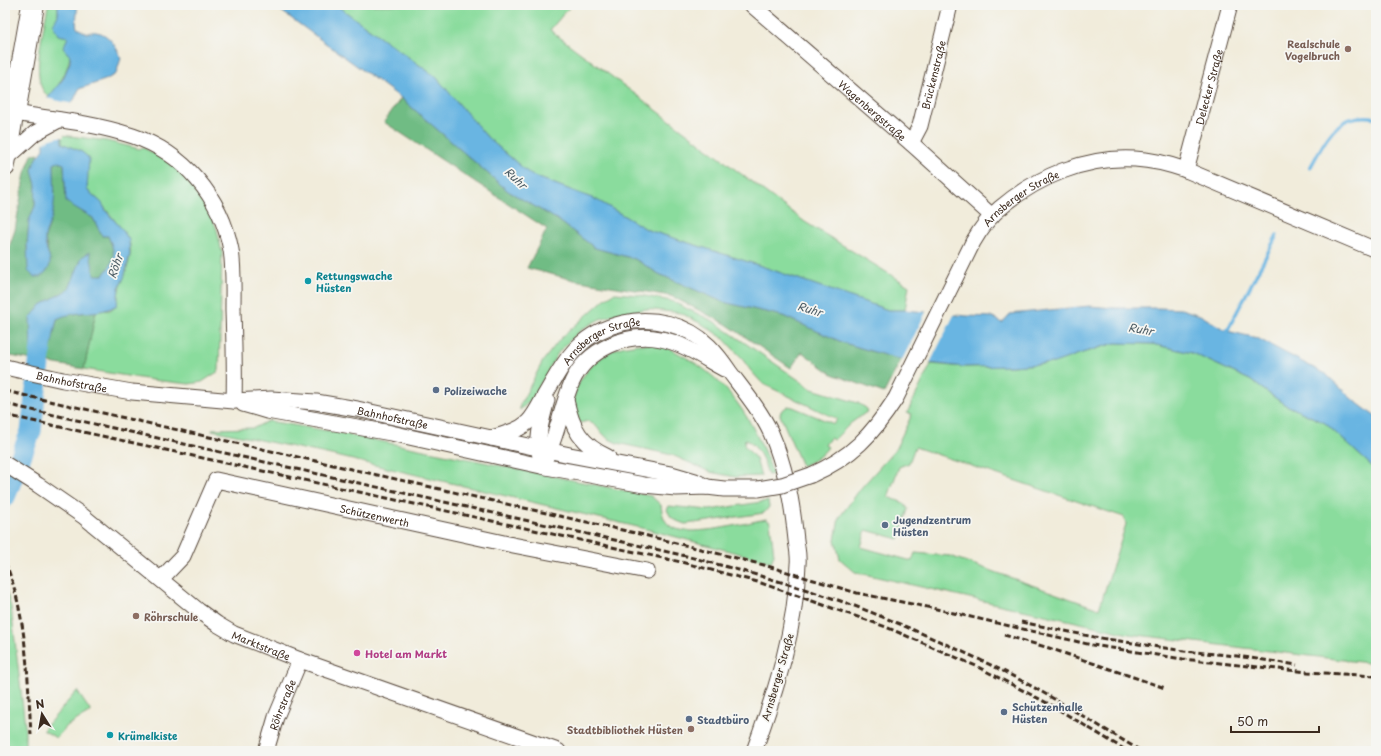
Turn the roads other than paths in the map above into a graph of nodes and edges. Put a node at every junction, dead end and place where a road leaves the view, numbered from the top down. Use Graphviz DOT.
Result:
graph roads {
  1 [pos="33,5"];
  2 [pos="752,5"];
  3 [pos="950,5"];
  4 [pos="1230,5"];
  5 [pos="14,113"];
  6 [pos="59,120"];
  7 [pos="912,143"];
  8 [pos="6,163"];
  9 [pos="1186,170"];
  10 [pos="992,216"];
  11 [pos="1376,250"];
  12 [pos="5,367"];
  13 [pos="730,372"];
  14 [pos="550,388"];
  15 [pos="566,400"];
  16 [pos="234,401"];
  17 [pos="491,438"];
  18 [pos="544,449"];
  19 [pos="619,463"];
  20 [pos="5,464"];
  21 [pos="541,466"];
  22 [pos="707,487"];
  23 [pos="647,570"];
  24 [pos="161,579"];
  25 [pos="300,660"];
  26 [pos="266,751"];
  27 [pos="558,751"];
  28 [pos="754,751"];
  1 -- 5 [label="highway"];
  2 -- 7 [label="street, Wagenbergstraße"];
  3 -- 7 [label="street, Brückenstraße"];
  4 -- 9 [label="street, Delecker Straße"];
  5 -- 6 [label="street"];
  5 -- 8 [label="main road"];
  6 -- 8 [label="street"];
  6 -- 16 [label="street"];
  7 -- 10 [label="street, Wagenbergstraße"];
  9 -- 10 [label="street, Arnsberger Straße"];
  9 -- 11 [label="street, Arnsberger Straße"];
  10 -- 22 [label="street, Arnsberger Straße, bridge"];
  12 -- 16 [label="street, Bahnhofstraße"];
  13 -- 14 [label="street, Arnsberger Straße"];
  13 -- 15 [label="street, Arnsberger Straße"];
  13 -- 28 [label="street, Arnsberger Straße"];
  14 -- 17 [label="street, Arnsberger Straße"];
  14 -- 18 [label="street"];
  15 -- 18 [label="street, Arnsberger Straße"];
  15 -- 19 [label="street, Arnsberger Straße"];
  16 -- 17 [label="street, Bahnhofstraße"];
  16 -- 21 [label="street, Bahnhofstraße"];
  17 -- 18 [label="street, Bahnhofstraße"];
  18 -- 19 [label="street, Arnsberger Straße"];
  18 -- 21 [label="street"];
  19 -- 22 [label="street, Arnsberger Straße"];
  20 -- 24 [label="street, Marktstraße"];
  21 -- 22 [label="street, Arnsberger Straße"];
  23 -- 24 [label="street, Schützenwerth"];
  24 -- 25 [label="street, Marktstraße"];
  25 -- 26 [label="street, Röhrstraße"];
  25 -- 27 [label="street, Marktstraße"];
}
